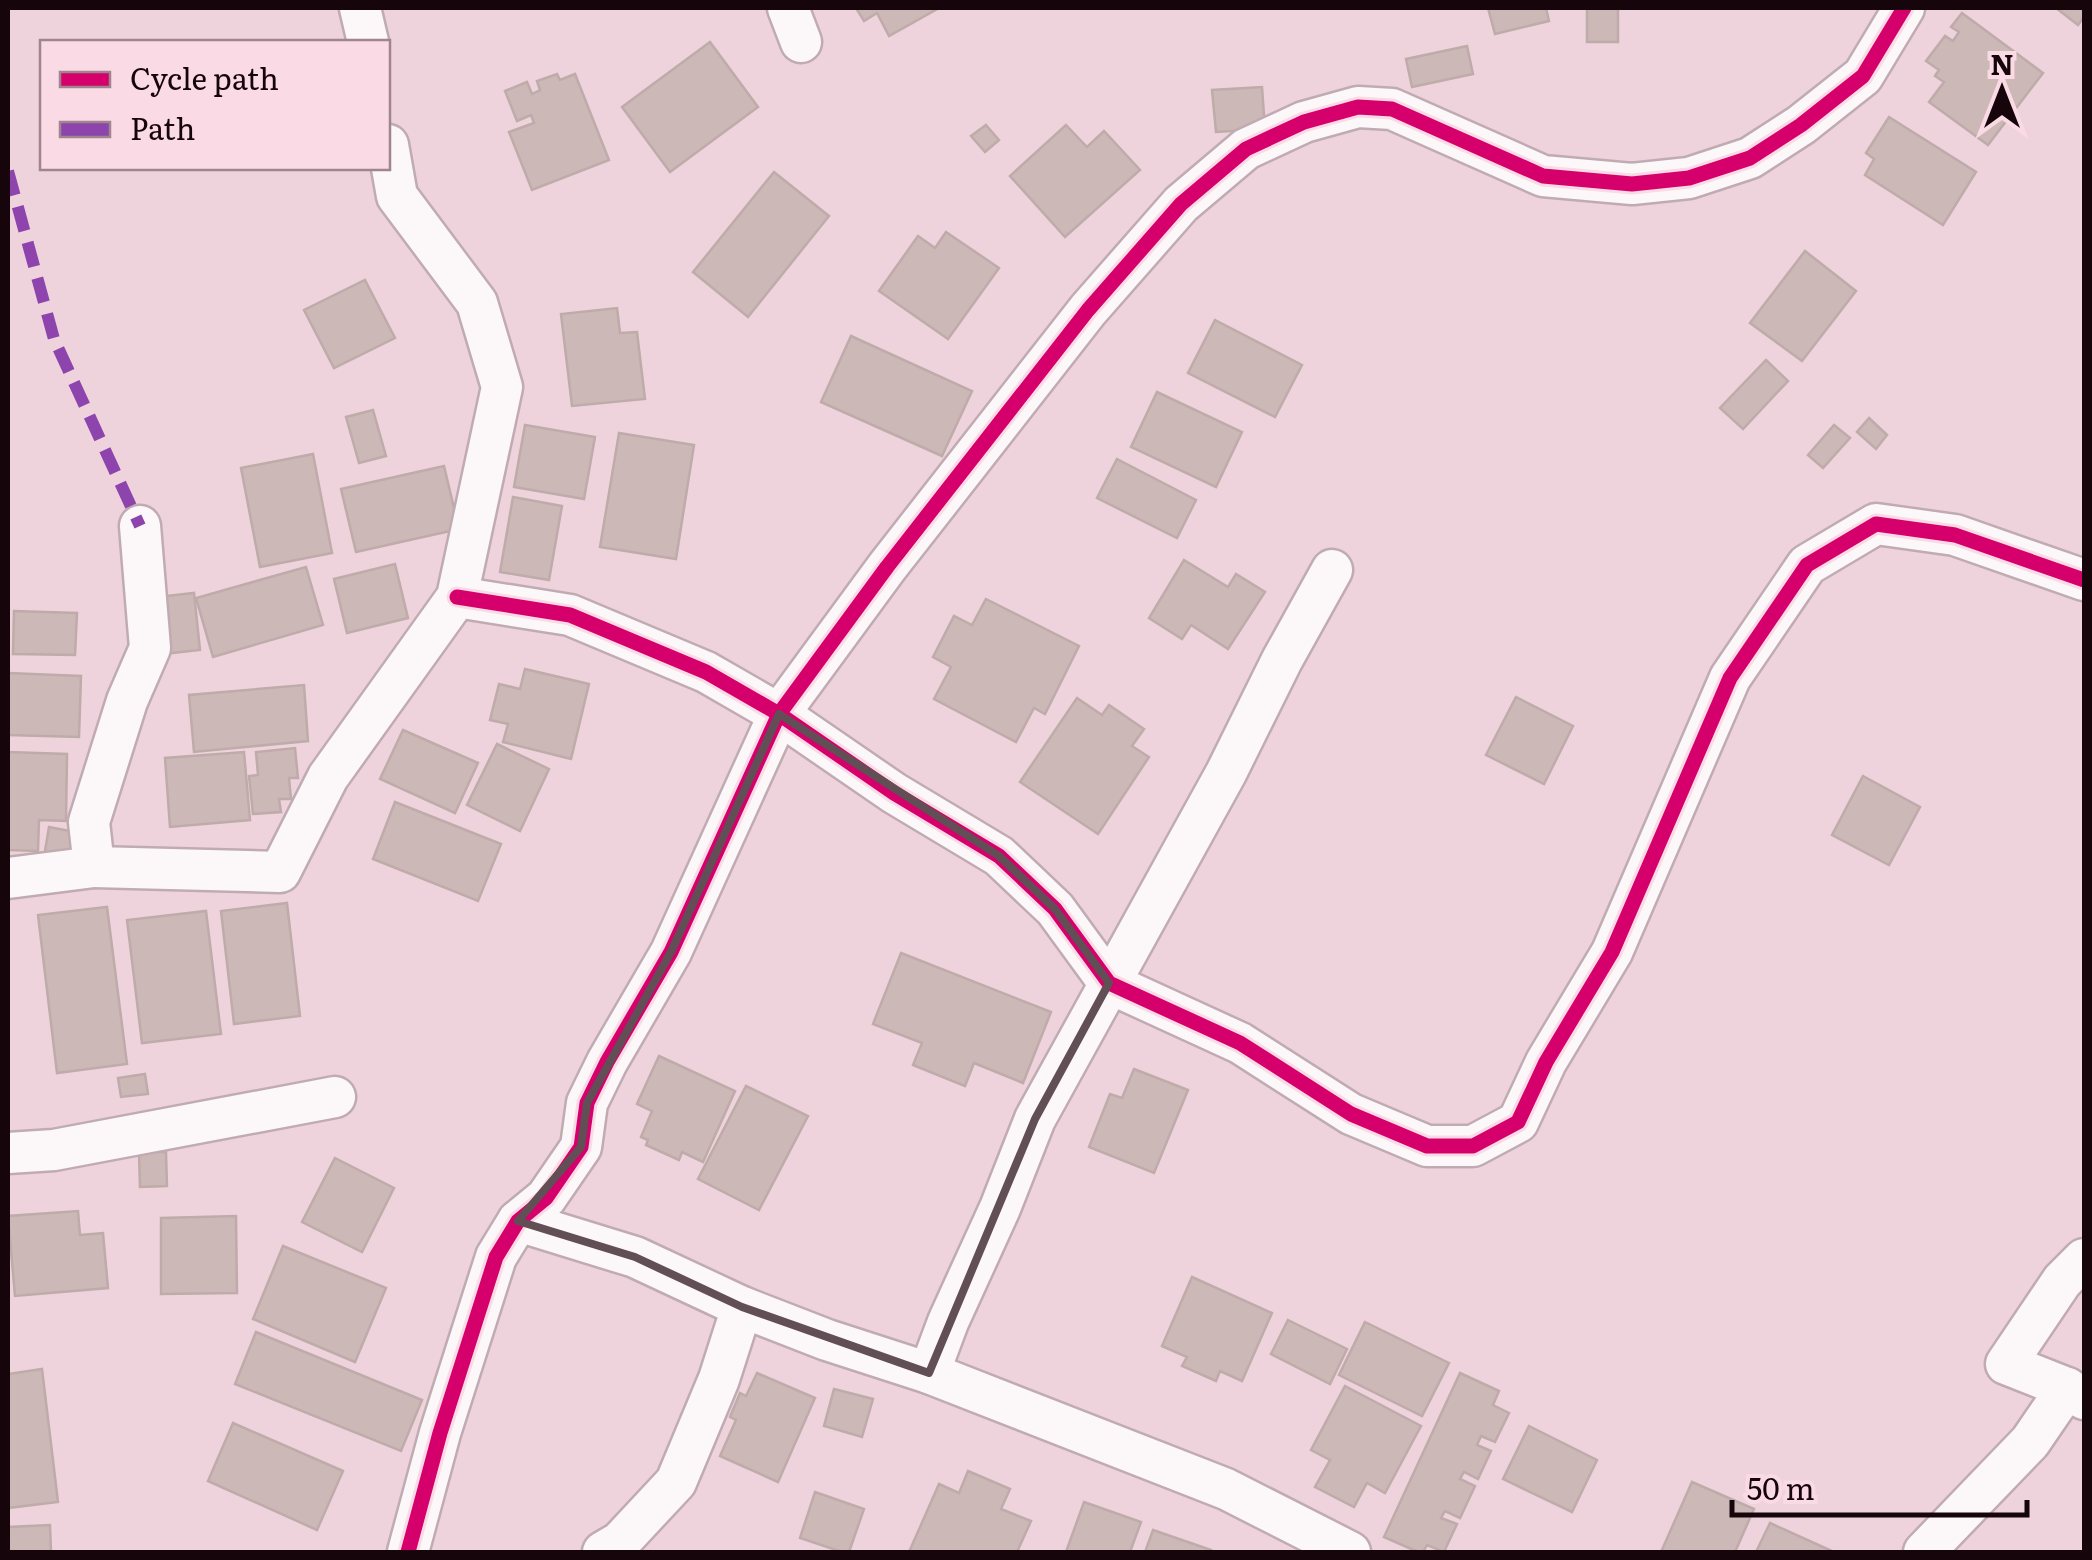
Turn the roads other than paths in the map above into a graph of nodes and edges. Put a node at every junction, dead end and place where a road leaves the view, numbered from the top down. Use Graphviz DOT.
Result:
graph roads {
  1 [pos="360,8"];
  2 [pos="1904,8"];
  3 [pos="368,40"];
  4 [pos="390,155"];
  5 [pos="140,526"];
  6 [pos="1332,570"];
  7 [pos="2084,580"];
  8 [pos="458,597"];
  9 [pos="779,714"];
  10 [pos="94,867"];
  11 [pos="8,878"];
  12 [pos="1110,983"];
  13 [pos="336,1097"];
  14 [pos="8,1153"];
  15 [pos="518,1221"];
  16 [pos="2084,1259"];
  17 [pos="742,1307"];
  18 [pos="929,1373"];
  19 [pos="2076,1394"];
  20 [pos="408,1552"];
  21 [pos="602,1552"];
  22 [pos="1350,1552"];
  23 [pos="1924,1552"];
  1 -- 3 [label="street"];
  2 -- 9 [label="street"];
  4 -- 8 [label="street"];
  5 -- 10 [label="street"];
  6 -- 12 [label="street"];
  7 -- 12 [label="street"];
  8 -- 9 [label="street"];
  8 -- 10 [label="street"];
  9 -- 12 [label="street"];
  9 -- 15 [label="street"];
  10 -- 11 [label="street"];
  12 -- 18 [label="street"];
  13 -- 14 [label="street"];
  15 -- 17 [label="street"];
  15 -- 20 [label="street"];
  16 -- 19 [label="street"];
  17 -- 18 [label="street"];
  17 -- 21 [label="street"];
  18 -- 22 [label="street"];
  19 -- 23 [label="street"];
}
